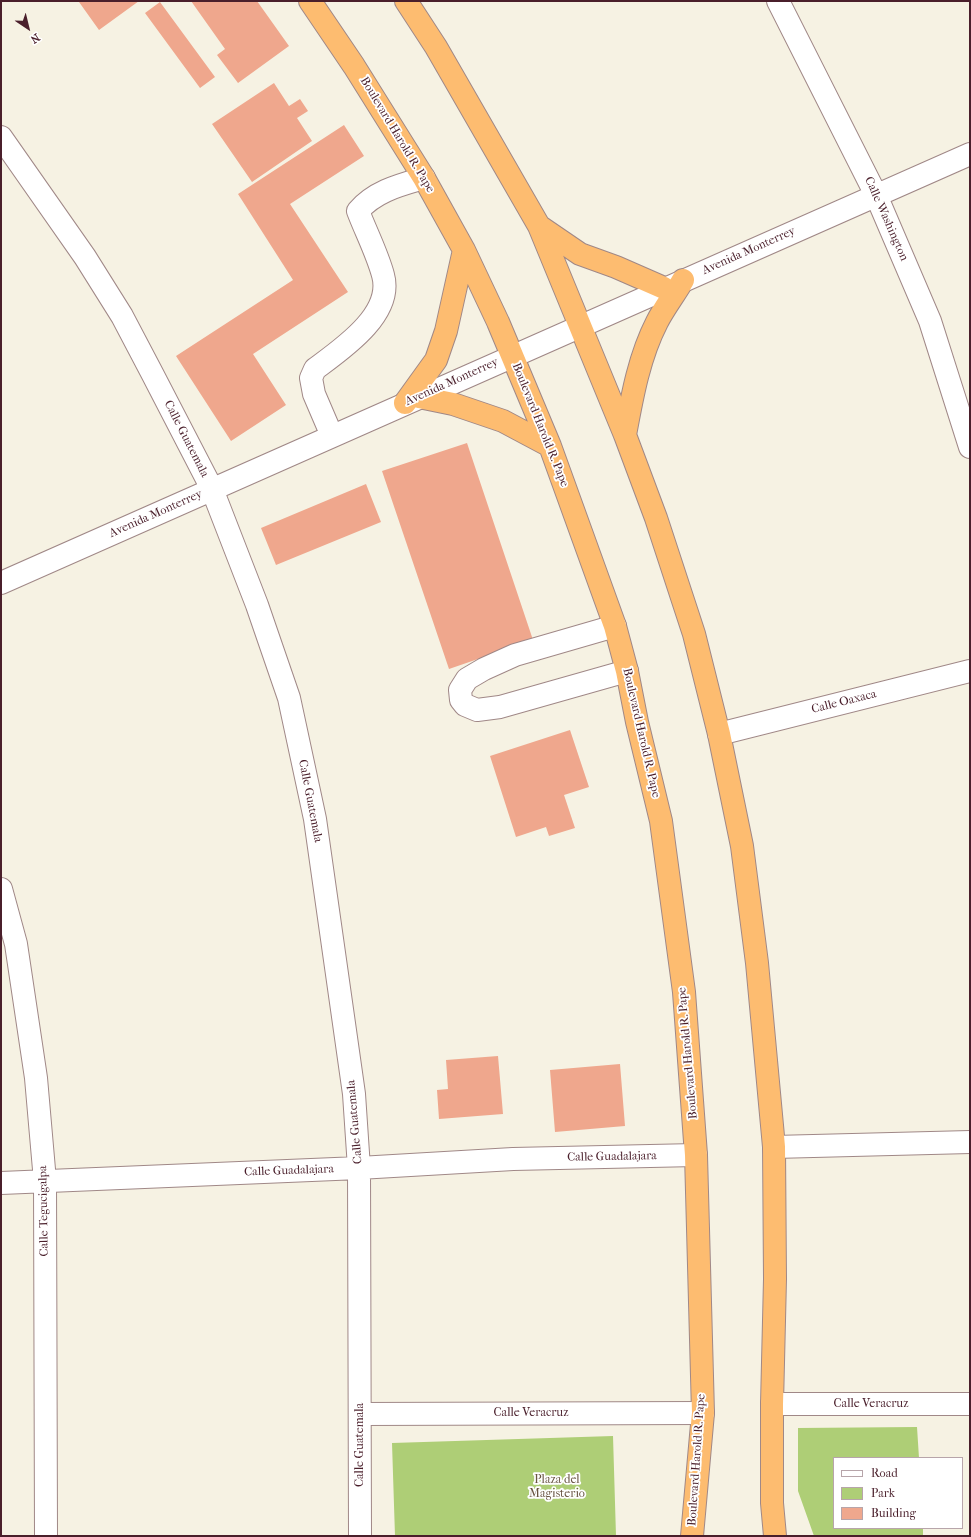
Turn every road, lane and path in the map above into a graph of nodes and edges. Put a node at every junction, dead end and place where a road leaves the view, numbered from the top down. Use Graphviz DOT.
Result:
graph roads {
  1 [pos="310,1"];
  2 [pos="406,1"];
  3 [pos="778,1"];
  4 [pos="1,137"];
  5 [pos="970,154"];
  6 [pos="424,178"];
  7 [pos="876,195"];
  8 [pos="539,226"];
  9 [pos="464,250"];
  10 [pos="674,284"];
  11 [pos="580,325"];
  12 [pos="512,356"];
  13 [pos="412,400"];
  14 [pos="625,435"];
  15 [pos="332,436"];
  16 [pos="550,446"];
  17 [pos="970,447"];
  18 [pos="212,489"];
  19 [pos="1,583"];
  20 [pos="615,626"];
  21 [pos="628,671"];
  22 [pos="970,671"];
  23 [pos="719,734"];
  24 [pos="1,889"];
  25 [pos="970,1142"];
  26 [pos="774,1147"];
  27 [pos="696,1155"];
  28 [pos="358,1168"];
  29 [pos="45,1181"];
  30 [pos="1,1183"];
  31 [pos="772,1404"];
  32 [pos="970,1404"];
  33 [pos="703,1413"];
  34 [pos="360,1414"];
  35 [pos="772,1503"];
  36 [pos="690,1532"];
  37 [pos="46,1536"];
  38 [pos="360,1536"];
  39 [pos="775,1536"];
  40 [pos="791,1536"];
  1 -- 6 [label="highway, Boulevard Harold R. Pape"];
  2 -- 8 [label="highway"];
  3 -- 7 [label="street, Calle Washington"];
  4 -- 18 [label="street, Calle Guatemala"];
  5 -- 7 [label="street, Avenida Monterrey"];
  6 -- 9 [label="highway, Boulevard Harold R. Pape"];
  6 -- 15 [label="street"];
  7 -- 10 [label="street, Avenida Monterrey"];
  7 -- 17 [label="street, Calle Washington"];
  8 -- 10 [label="highway"];
  8 -- 11 [label="highway"];
  9 -- 12 [label="highway, Boulevard Harold R. Pape"];
  9 -- 13 [label="highway"];
  10 -- 11 [label="street, Avenida Monterrey"];
  10 -- 14 [label="highway"];
  11 -- 12 [label="street, Avenida Monterrey"];
  11 -- 14 [label="highway"];
  12 -- 13 [label="street, Avenida Monterrey"];
  12 -- 16 [label="highway, Boulevard Harold R. Pape"];
  13 -- 15 [label="street, Avenida Monterrey"];
  13 -- 16 [label="highway"];
  14 -- 23 [label="highway"];
  15 -- 18 [label="street, Avenida Monterrey"];
  16 -- 20 [label="highway, Boulevard Harold R. Pape"];
  18 -- 19 [label="street, Avenida Monterrey"];
  18 -- 28 [label="street, Calle Guatemala"];
  20 -- 21 [label="highway, Boulevard Harold R. Pape"];
  20 -- 21 [label="street"];
  21 -- 27 [label="highway, Boulevard Harold R. Pape"];
  22 -- 23 [label="street, Calle Oaxaca"];
  23 -- 26 [label="highway"];
  24 -- 29 [label="street, Calle Tegucigalpa"];
  25 -- 26 [label="street"];
  26 -- 31 [label="highway"];
  27 -- 28 [label="street, Calle Guadalajara"];
  27 -- 33 [label="highway, Boulevard Harold R. Pape"];
  28 -- 29 [label="street, Calle Guadalajara"];
  28 -- 34 [label="street, Calle Guatemala"];
  29 -- 30 [label="street, Calle Guadalajara"];
  29 -- 37 [label="street, Calle Tegucigalpa"];
  31 -- 32 [label="street, Calle Veracruz"];
  31 -- 35 [label="highway"];
  33 -- 34 [label="street, Calle Veracruz"];
  33 -- 36 [label="highway, Boulevard Harold R. Pape"];
  34 -- 38 [label="street, Calle Guatemala"];
  35 -- 39 [label="highway"];
  35 -- 40 [label="highway"];
}
